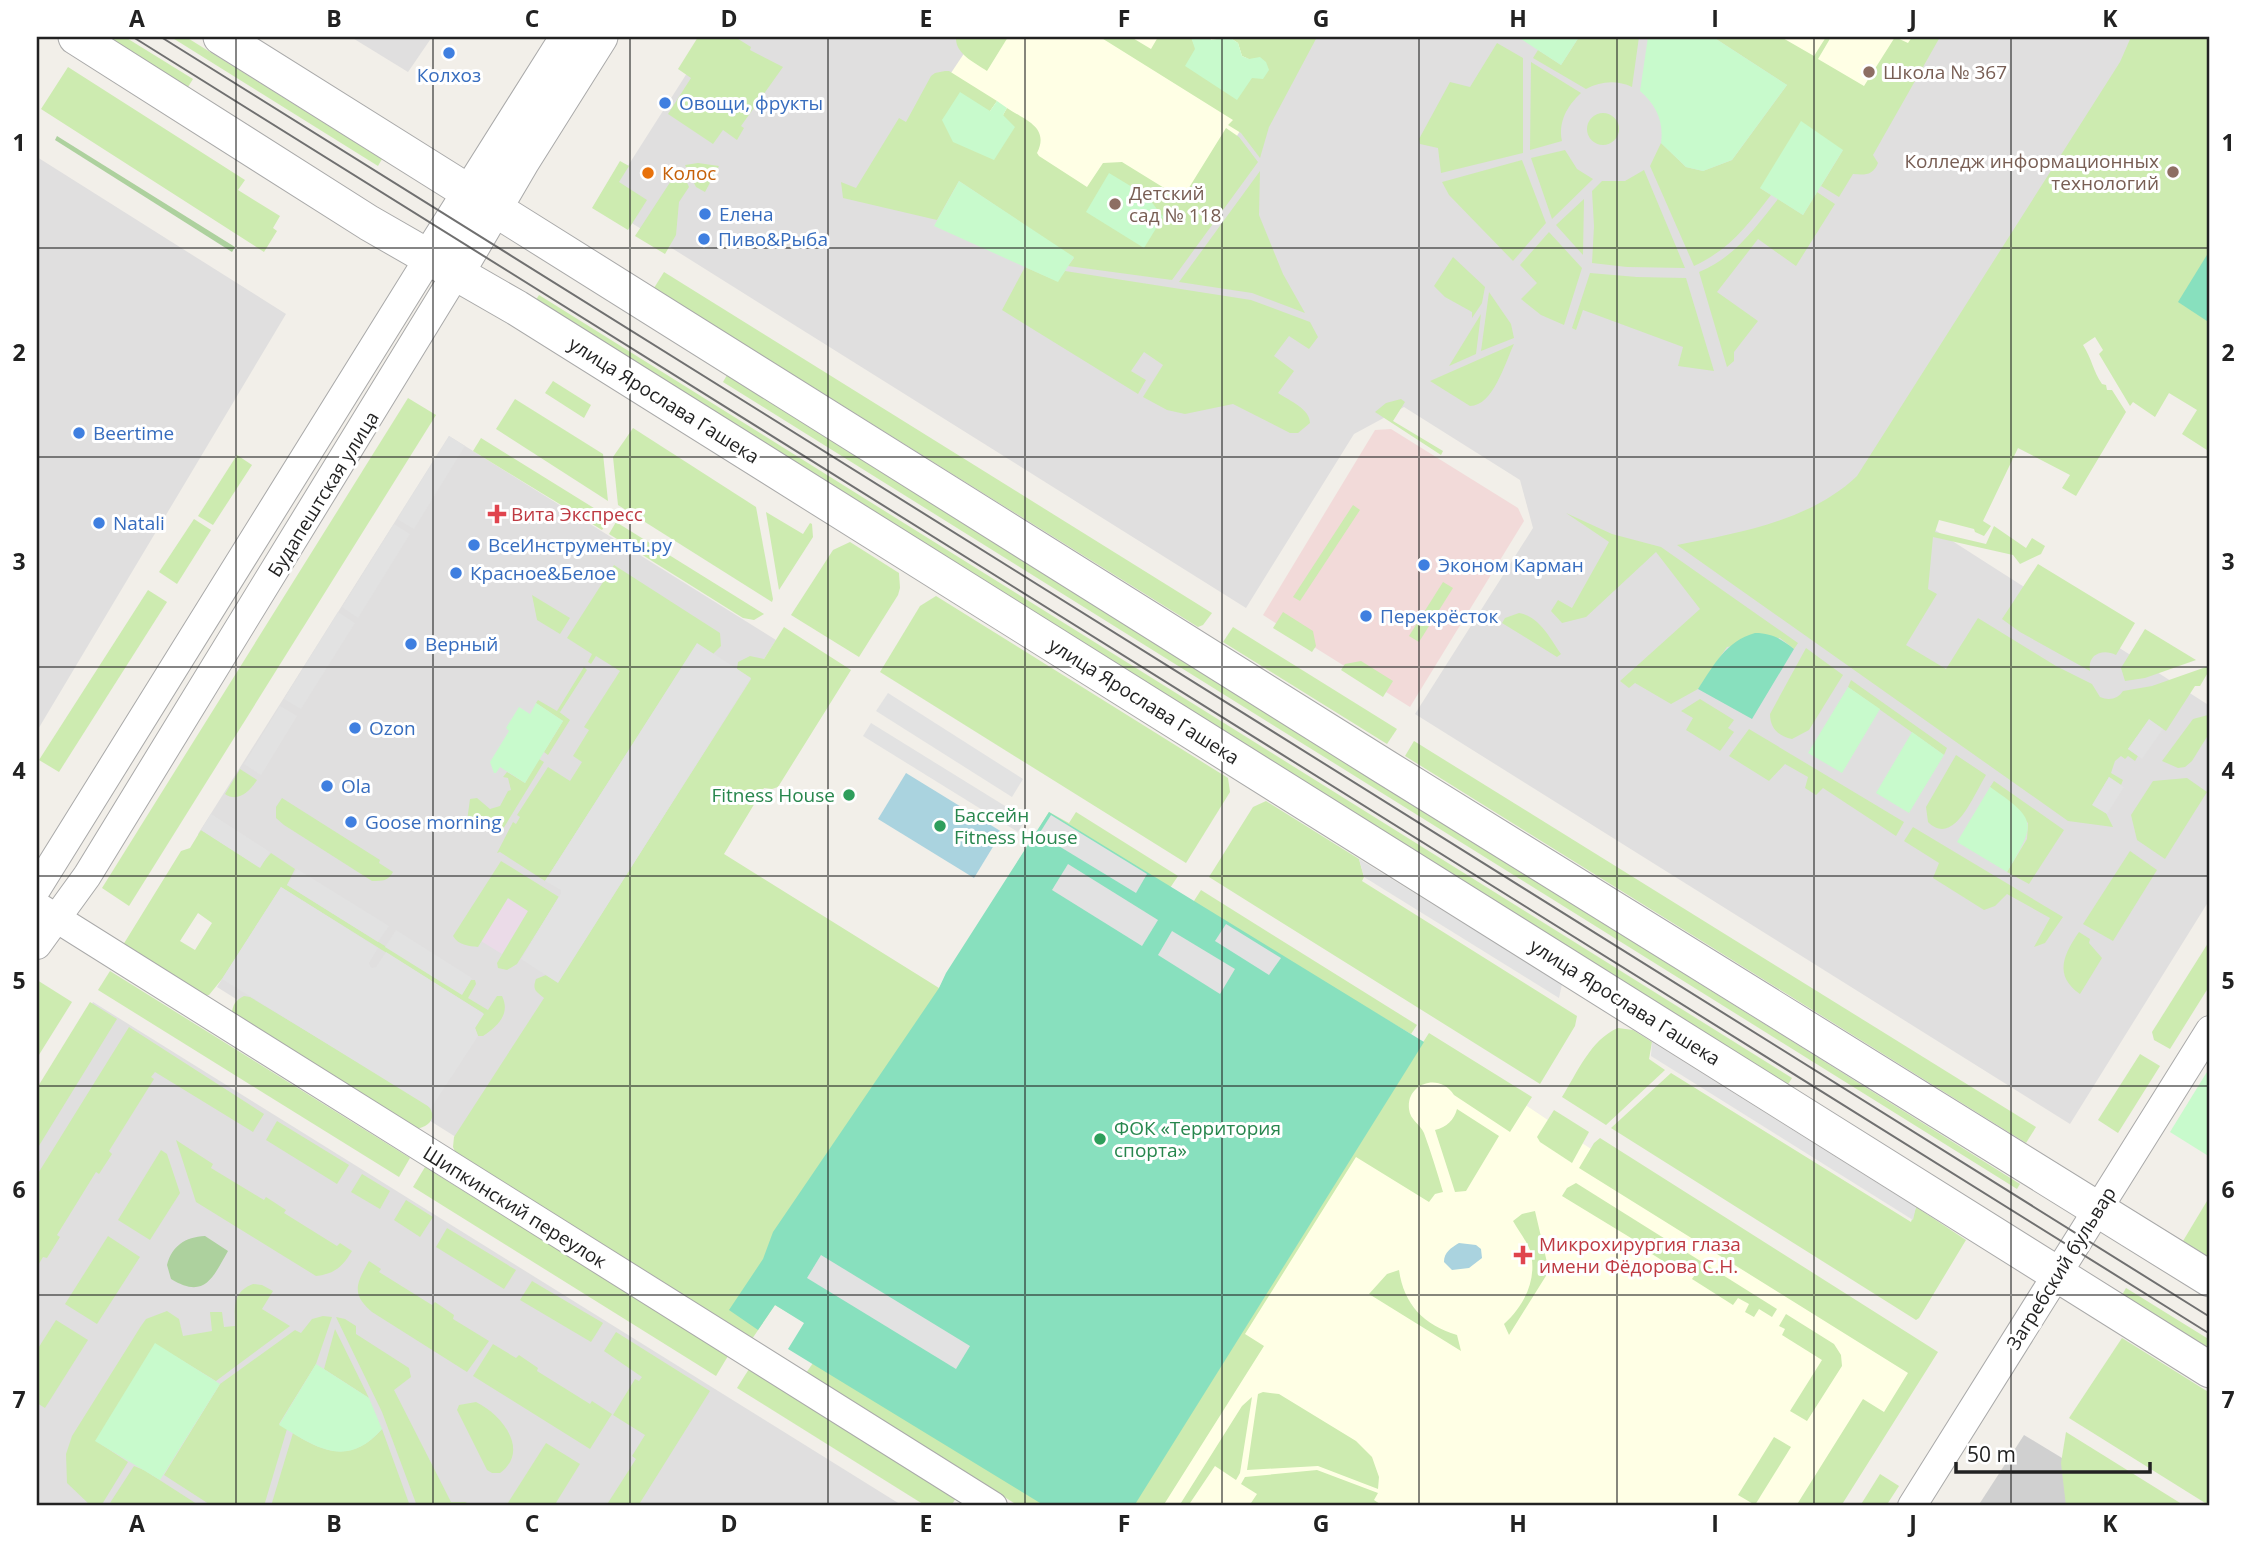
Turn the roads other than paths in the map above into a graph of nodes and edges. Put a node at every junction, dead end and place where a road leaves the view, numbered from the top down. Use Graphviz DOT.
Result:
graph roads {
  1 [pos="76,37"];
  2 [pos="221,37"];
  3 [pos="568,37"];
  4 [pos="600,37"];
  5 [pos="483,200"];
  6 [pos="444,264"];
  7 [pos="37,888"];
  8 [pos="46,913"];
  9 [pos="37,945"];
  10 [pos="2210,1030"];
  11 [pos="2098,1209"];
  12 [pos="2057,1274"];
  13 [pos="2210,1279"];
  14 [pos="2210,1370"];
  15 [pos="993,1506"];
  16 [pos="1912,1506"];
  1 -- 6 [label="street, улица Ярослава Гашека"];
  2 -- 5 [label="street"];
  3 -- 5 [label="street, Будапештская улица"];
  4 -- 5 [label="street, Будапештская улица"];
  5 -- 6 [label="street, Будапештская улица"];
  5 -- 11 [label="street"];
  6 -- 7 [label="street, Будапештская улица"];
  6 -- 8 [label="street, Будапештская улица"];
  6 -- 12 [label="street, улица Ярослава Гашека"];
  8 -- 9 [label="street, Будапештская улица"];
  8 -- 15 [label="street, Шипкинский переулок"];
  10 -- 11 [label="street, Загребский бульвар"];
  11 -- 12 [label="street, Загребский бульвар"];
  11 -- 13 [label="street"];
  12 -- 14 [label="street, улица Ярослава Гашека"];
  12 -- 16 [label="street, Загребский бульвар"];
}
